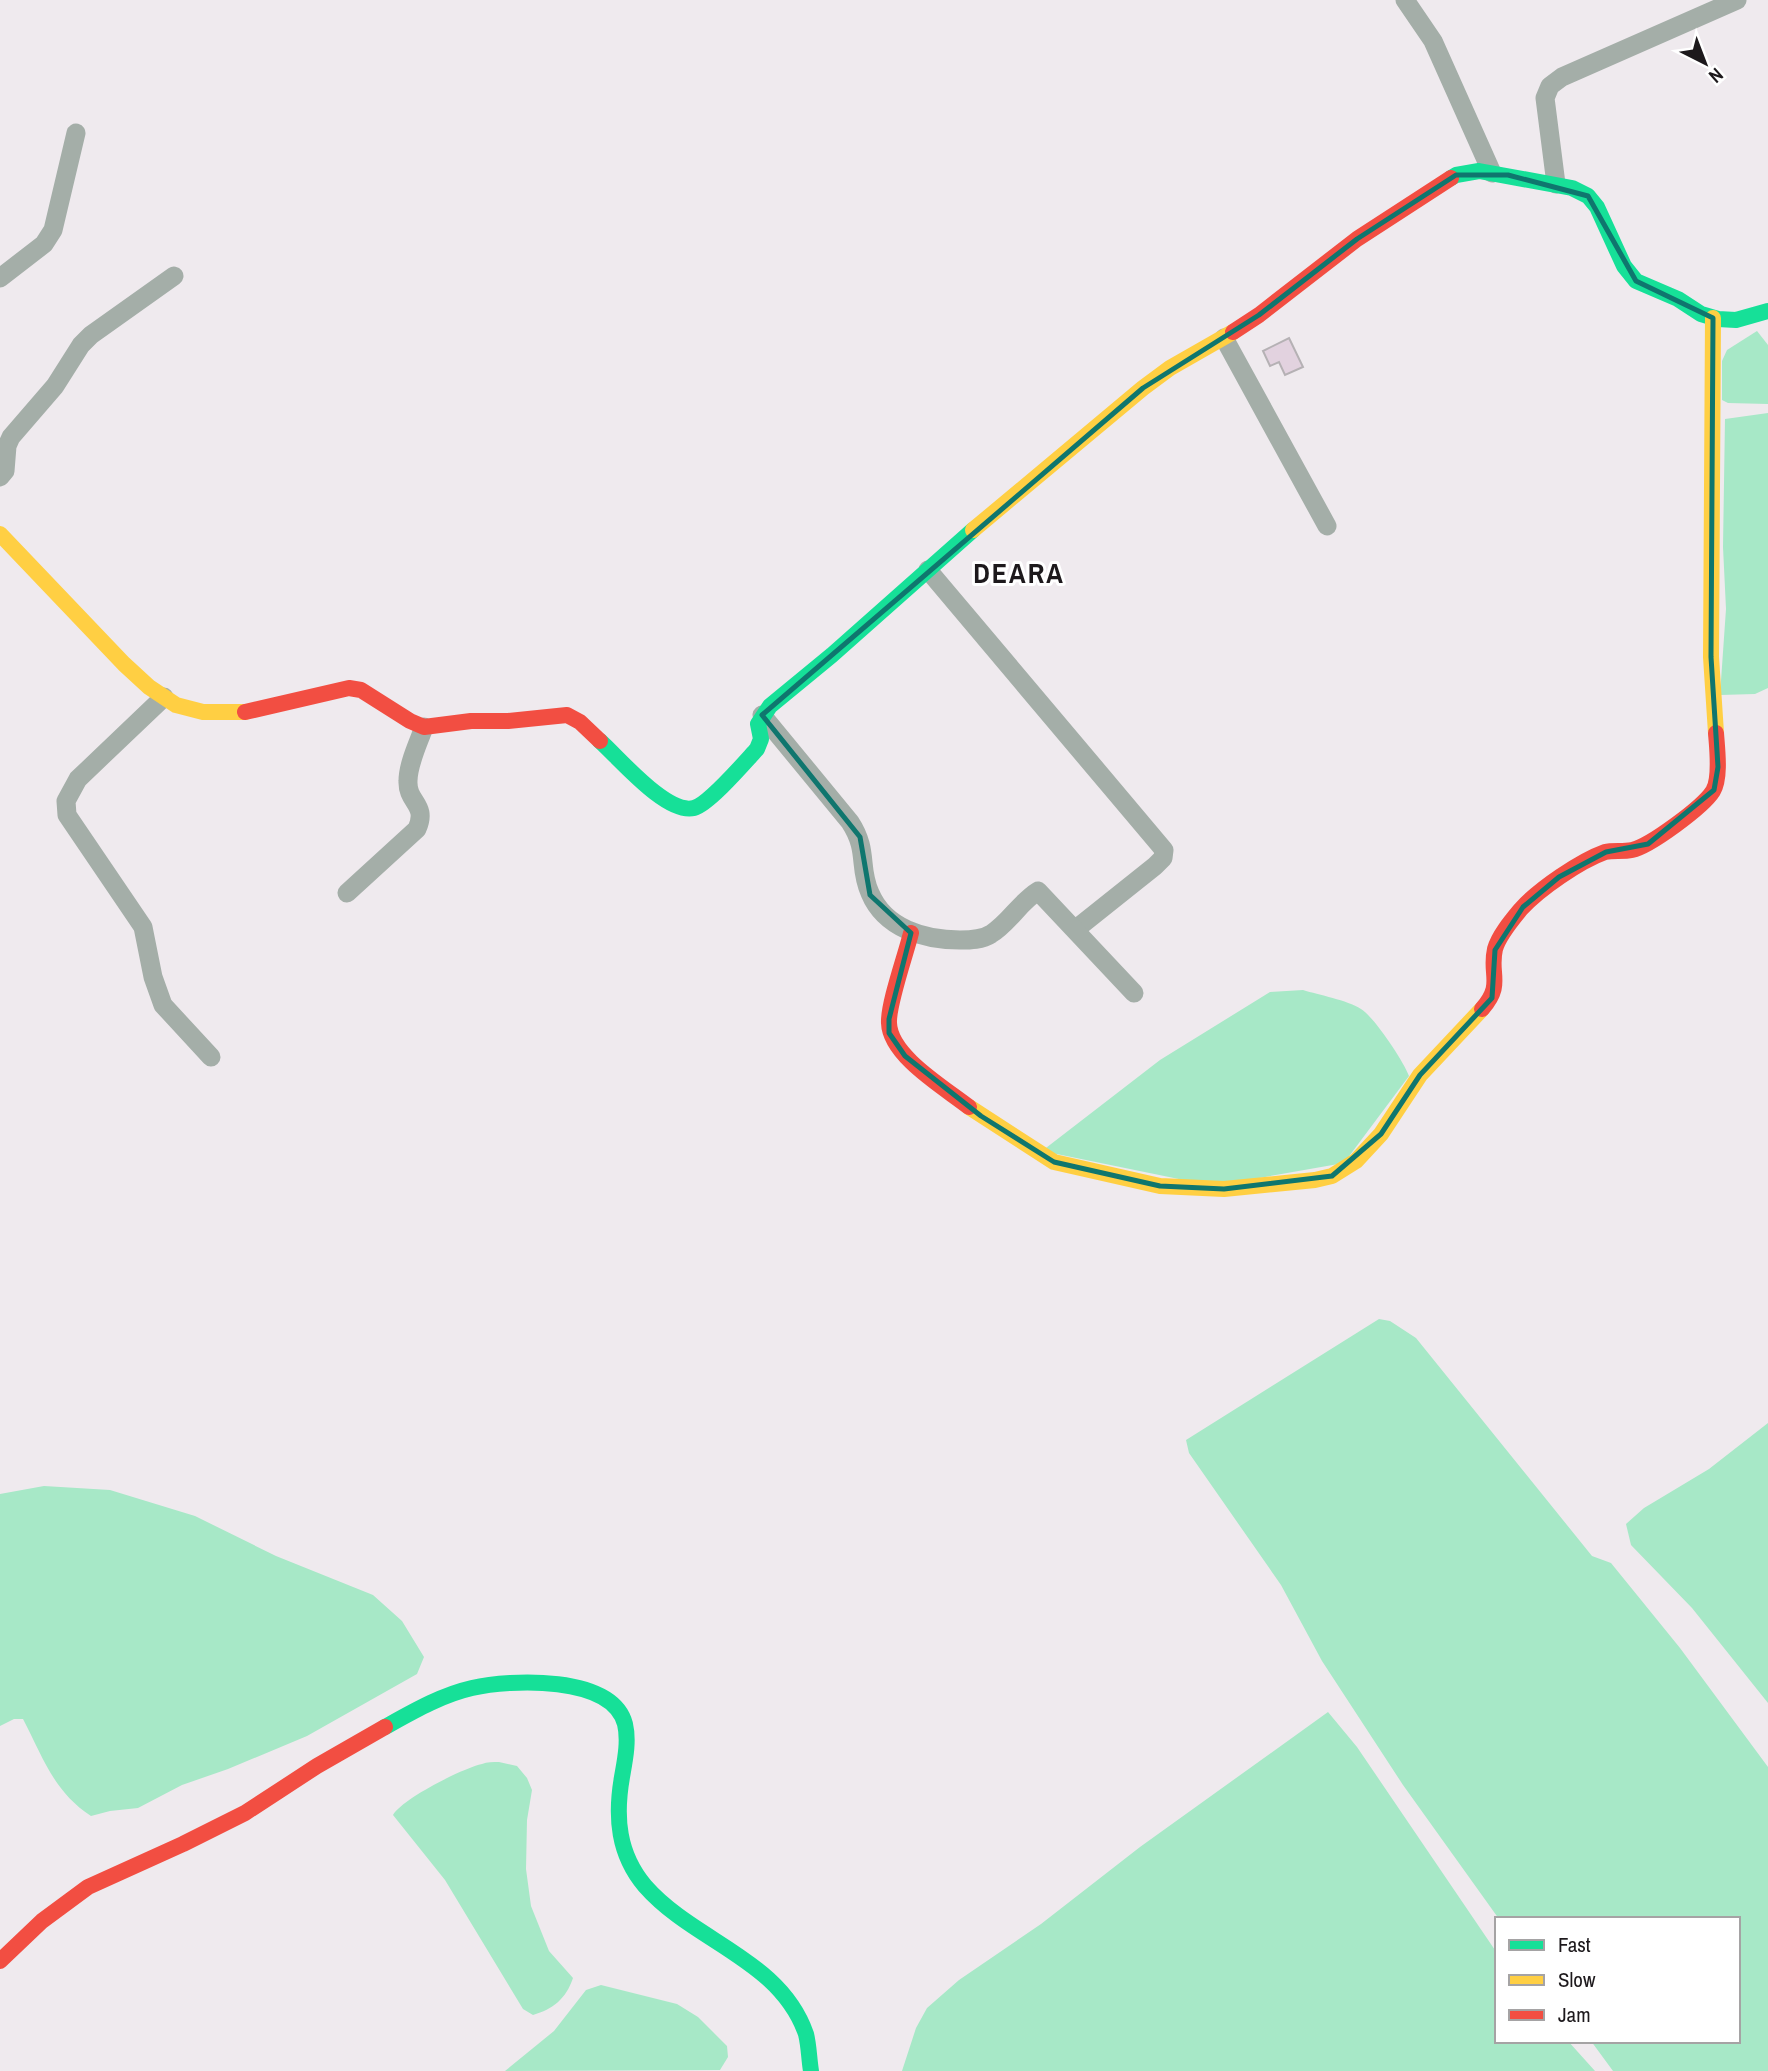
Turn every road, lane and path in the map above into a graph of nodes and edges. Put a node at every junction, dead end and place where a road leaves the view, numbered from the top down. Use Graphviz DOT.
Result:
graph roads {
  1 [pos="1405,0"];
  2 [pos="1737,0"];
  3 [pos="76,133"];
  4 [pos="1492,173"];
  5 [pos="1556,184"];
  6 [pos="174,276"];
  7 [pos="0,278"];
  8 [pos="1768,311"];
  9 [pos="1713,318"];
  10 [pos="1224,338"];
  11 [pos="0,477"];
  12 [pos="1327,526"];
  13 [pos="0,534"];
  14 [pos="928,570"];
  15 [pos="164,697"];
  16 [pos="762,715"];
  17 [pos="424,727"];
  18 [pos="347,893"];
  19 [pos="1076,929"];
  20 [pos="911,933"];
  21 [pos="1134,993"];
  22 [pos="211,1057"];
  23 [pos="0,1961"];
  24 [pos="811,2071"];
  1 -- 4 [label="street"];
  2 -- 5 [label="street"];
  3 -- 7 [label="street"];
  4 -- 5 [label="main road"];
  4 -- 10 [label="main road"];
  5 -- 9 [label="main road"];
  6 -- 11 [label="street"];
  8 -- 9 [label="main road"];
  9 -- 20 [label="main road"];
  10 -- 12 [label="street"];
  10 -- 14 [label="main road"];
  13 -- 15 [label="main road"];
  14 -- 16 [label="main road"];
  14 -- 19 [label="street"];
  15 -- 17 [label="main road"];
  15 -- 22 [label="street"];
  16 -- 17 [label="main road"];
  16 -- 20 [label="street"];
  17 -- 18 [label="street"];
  19 -- 20 [label="street"];
  19 -- 21 [label="street"];
  23 -- 24 [label="main road"];
}
